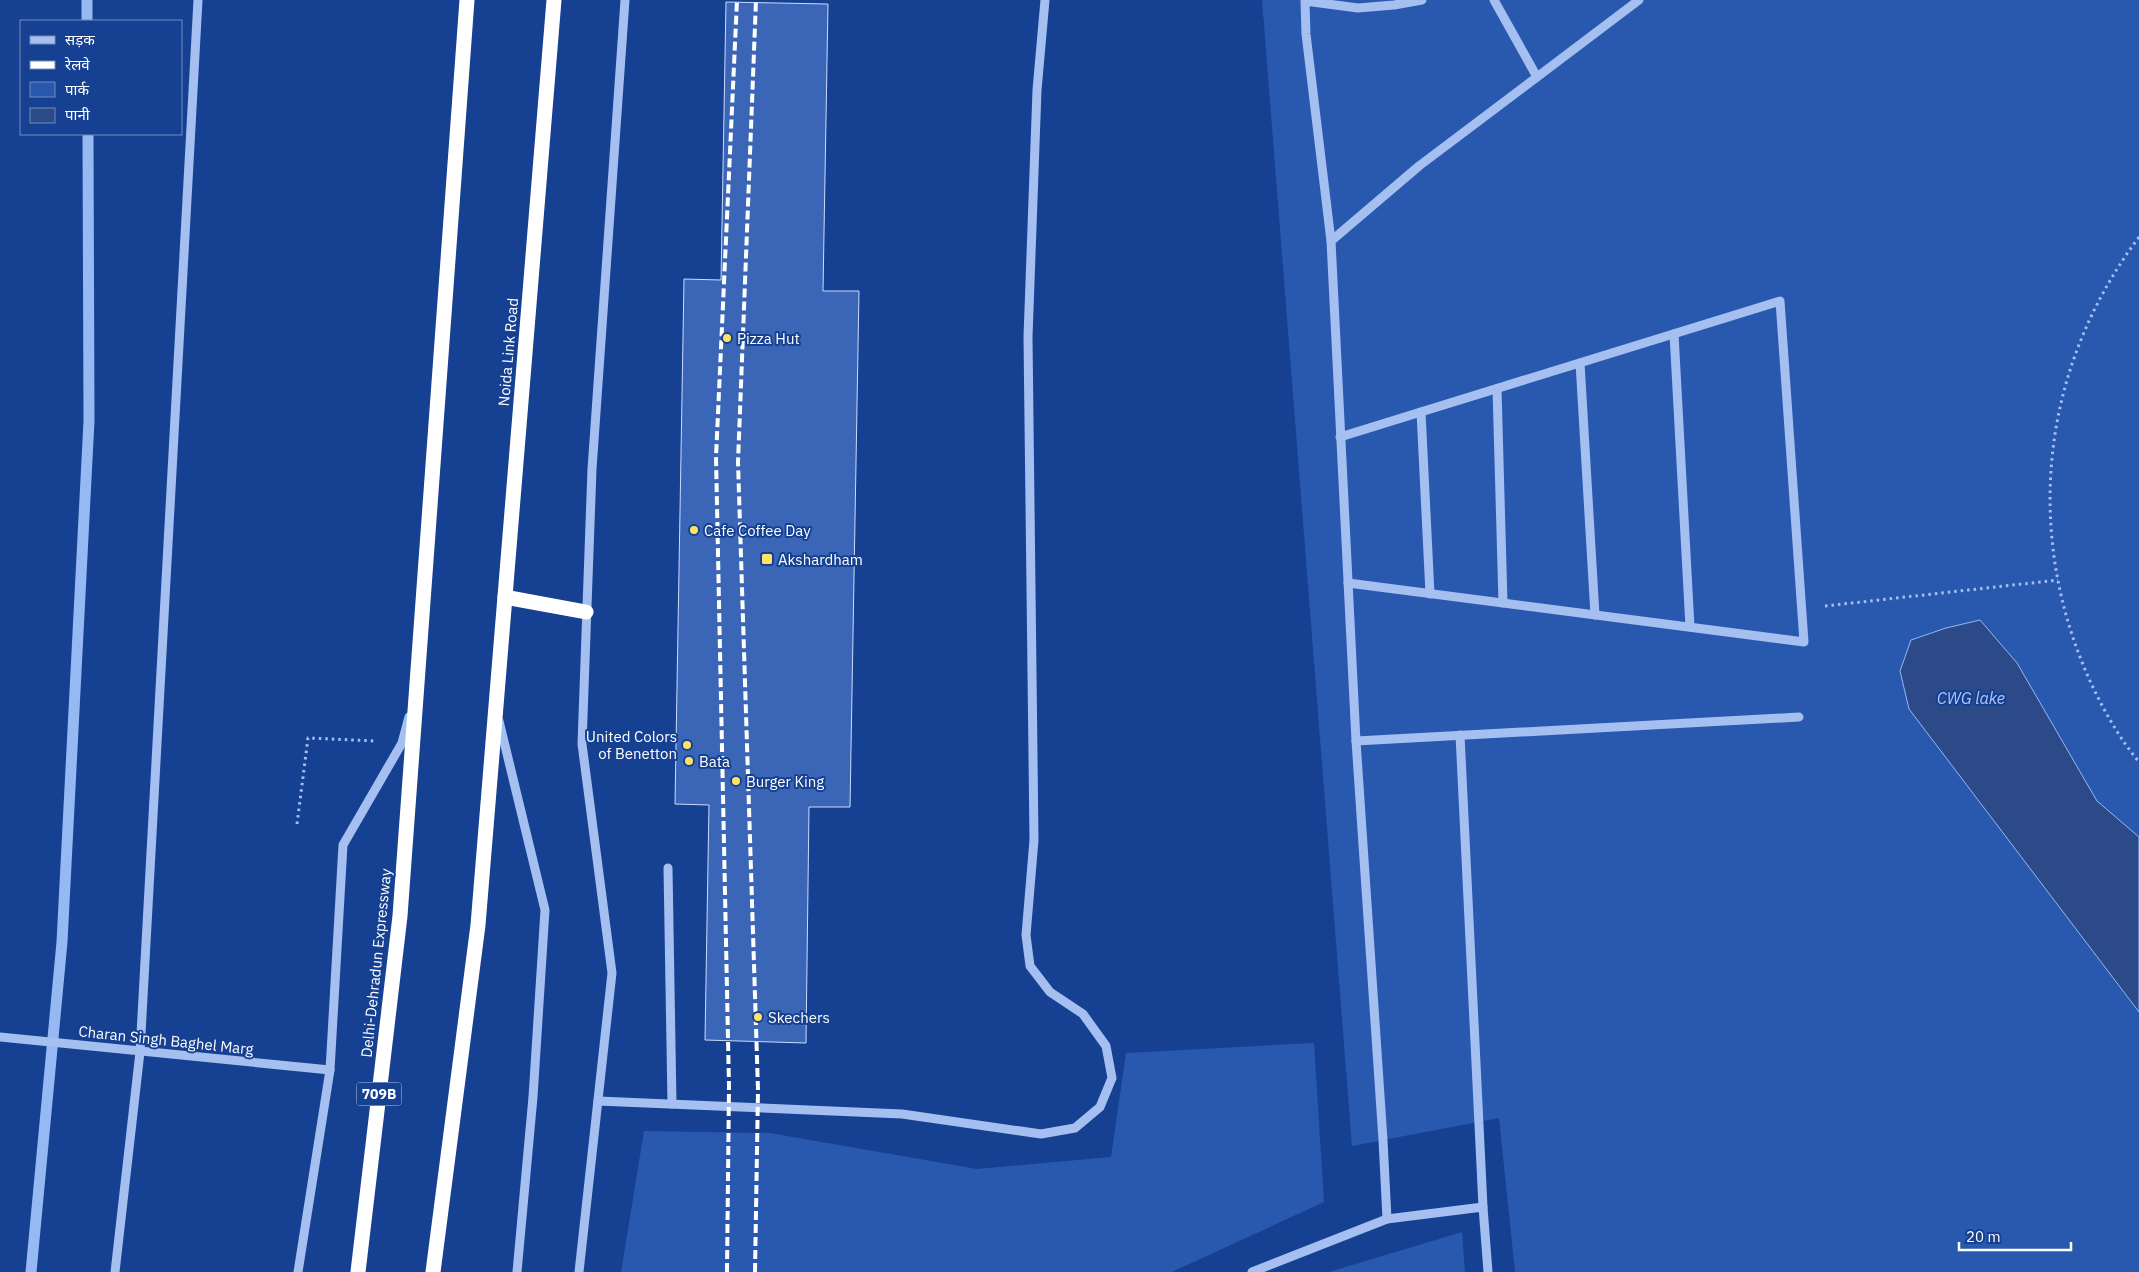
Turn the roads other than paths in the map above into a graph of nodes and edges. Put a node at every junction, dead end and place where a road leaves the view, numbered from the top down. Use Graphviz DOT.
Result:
graph roads {
  1 [pos="198,0"];
  2 [pos="467,0"];
  3 [pos="554,0"];
  4 [pos="625,0"];
  5 [pos="1044,0"];
  6 [pos="1422,0"];
  7 [pos="1494,0"];
  8 [pos="1639,0"];
  9 [pos="1305,1"];
  10 [pos="1536,77"];
  11 [pos="1331,241"];
  12 [pos="1674,334"];
  13 [pos="1580,363"];
  14 [pos="1497,389"];
  15 [pos="1421,412"];
  16 [pos="1340,437"];
  17 [pos="1348,583"];
  18 [pos="1430,594"];
  19 [pos="504,597"];
  20 [pos="1502,603"];
  21 [pos="586,612"];
  22 [pos="1595,615"];
  23 [pos="1690,627"];
  24 [pos="418,688"];
  25 [pos="495,706"];
  26 [pos="1799,718"];
  27 [pos="1460,736"];
  28 [pos="1356,741"];
  29 [pos="668,868"];
  30 [pos="0,1037"];
  31 [pos="140,1052"];
  32 [pos="330,1070"];
  33 [pos="598,1101"];
  34 [pos="672,1104"];
  35 [pos="1483,1207"];
  36 [pos="1386,1219"];
  37 [pos="115,1272"];
  38 [pos="298,1272"];
  39 [pos="358,1272"];
  40 [pos="433,1272"];
  41 [pos="516,1272"];
  42 [pos="579,1272"];
  43 [pos="1252,1272"];
  44 [pos="1488,1272"];
  1 -- 31 [label="street"];
  2 -- 24 [label="highway"];
  3 -- 19 [label="highway, Noida Link Road"];
  4 -- 21 [label="street"];
  5 -- 34 [label="street"];
  6 -- 9 [label="street"];
  7 -- 10 [label="street"];
  8 -- 10 [label="street"];
  9 -- 11 [label="street"];
  10 -- 11 [label="street"];
  11 -- 16 [label="street"];
  12 -- 13 [label="street"];
  12 -- 23 [label="street"];
  12 -- 23 [label="street"];
  13 -- 14 [label="street"];
  13 -- 22 [label="street"];
  14 -- 15 [label="street"];
  14 -- 20 [label="street"];
  15 -- 16 [label="street"];
  15 -- 18 [label="street"];
  16 -- 17 [label="street"];
  17 -- 18 [label="street"];
  17 -- 28 [label="street"];
  18 -- 20 [label="street"];
  19 -- 21 [label="highway"];
  19 -- 25 [label="highway, Noida Link Road"];
  20 -- 22 [label="street"];
  21 -- 33 [label="street"];
  22 -- 23 [label="street"];
  24 -- 32 [label="street"];
  24 -- 39 [label="highway, Delhi-Dehradun Expressway / 709B"];
  25 -- 40 [label="highway"];
  25 -- 41 [label="street"];
  26 -- 27 [label="street"];
  27 -- 28 [label="street"];
  27 -- 35 [label="street"];
  28 -- 36 [label="street"];
  29 -- 34 [label="street"];
  30 -- 31 [label="street, Charan Singh Baghel Marg"];
  31 -- 32 [label="street, Charan Singh Baghel Marg"];
  31 -- 37 [label="street"];
  32 -- 38 [label="street"];
  33 -- 34 [label="street"];
  33 -- 42 [label="street"];
  35 -- 36 [label="street"];
  35 -- 44 [label="street"];
  36 -- 43 [label="street"];
}
